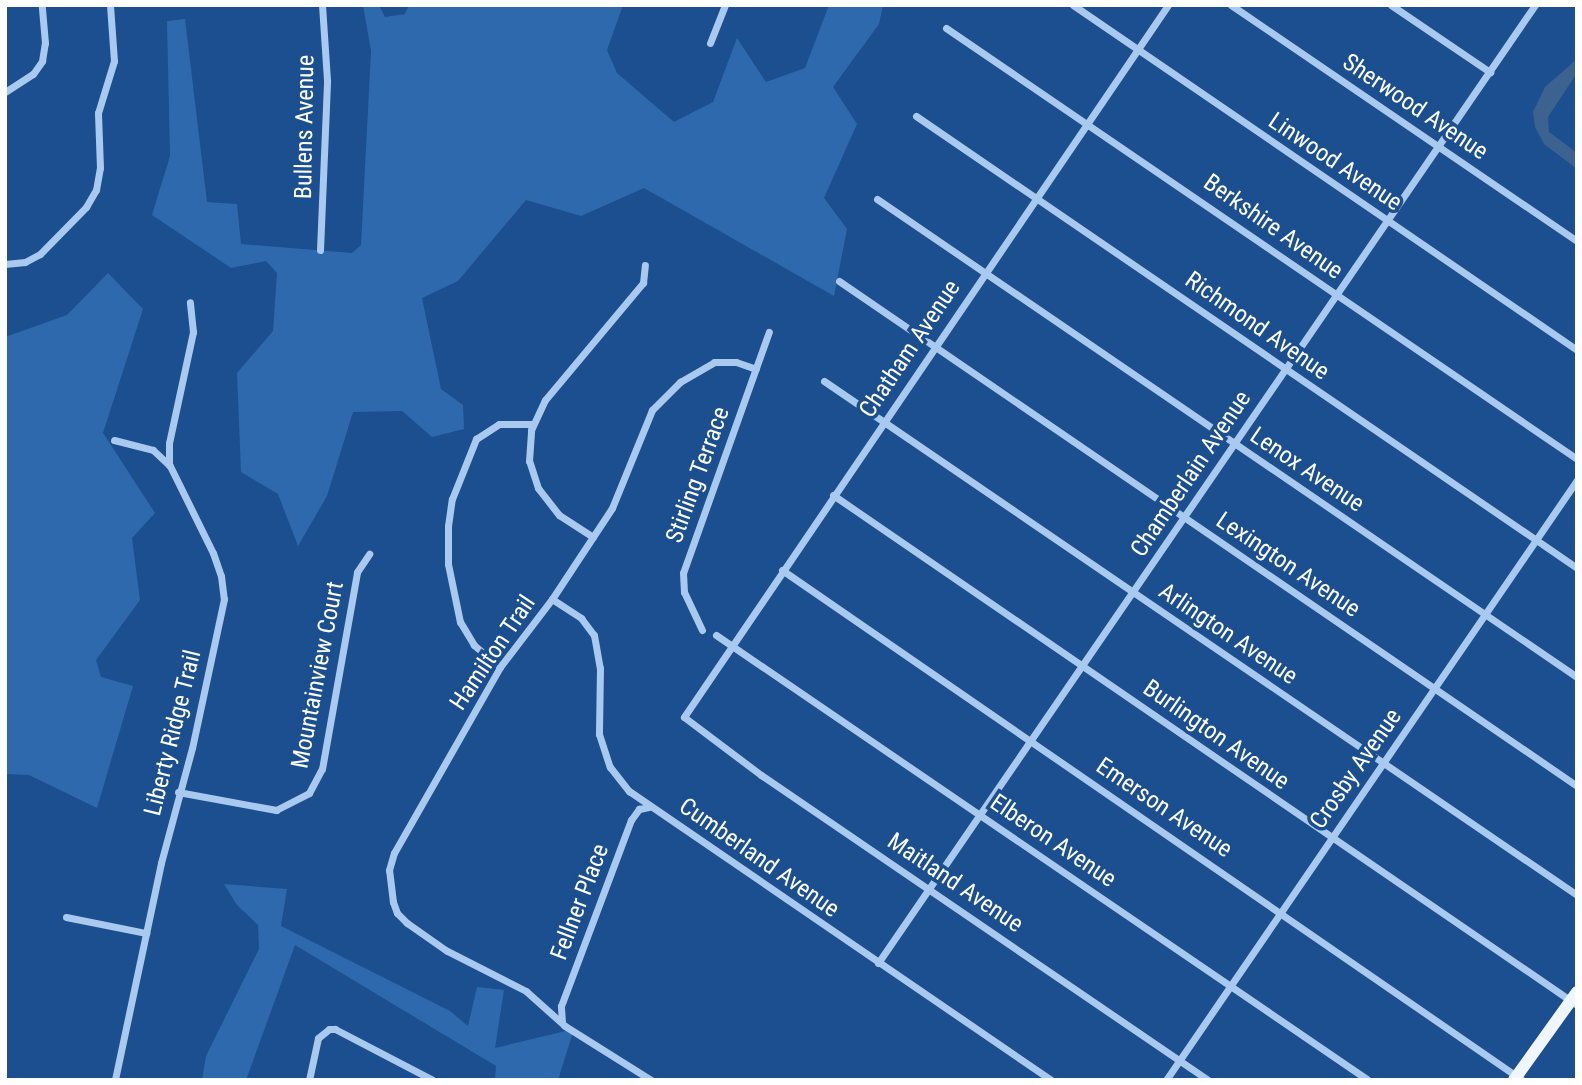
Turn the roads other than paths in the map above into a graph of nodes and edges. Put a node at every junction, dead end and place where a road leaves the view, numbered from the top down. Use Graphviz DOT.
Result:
graph roads {
  1 [pos="42,5"];
  2 [pos="110,5"];
  3 [pos="322,5"];
  4 [pos="725,5"];
  5 [pos="1073,5"];
  6 [pos="1168,5"];
  7 [pos="1231,5"];
  8 [pos="1391,5"];
  9 [pos="1535,5"];
  10 [pos="946,28"];
  11 [pos="710,43"];
  12 [pos="1138,51"];
  13 [pos="1490,72"];
  14 [pos="5,92"];
  15 [pos="916,116"];
  16 [pos="1087,124"];
  17 [pos="1438,147"];
  18 [pos="1036,198"];
  19 [pos="877,199"];
  20 [pos="1388,221"];
  21 [pos="1577,241"];
  22 [pos="320,250"];
  23 [pos="7,264"];
  24 [pos="645,265"];
  25 [pos="985,273"];
  26 [pos="839,281"];
  27 [pos="1337,295"];
  28 [pos="190,302"];
  29 [pos="769,332"];
  30 [pos="934,347"];
  31 [pos="1577,350"];
  32 [pos="756,369"];
  33 [pos="1286,369"];
  34 [pos="824,380"];
  35 [pos="883,421"];
  36 [pos="533,424"];
  37 [pos="114,440"];
  38 [pos="1235,444"];
  39 [pos="1577,459"];
  40 [pos="170,466"];
  41 [pos="1577,480"];
  42 [pos="833,495"];
  43 [pos="1184,518"];
  44 [pos="593,537"];
  45 [pos="1536,540"];
  46 [pos="369,554"];
  47 [pos="1577,568"];
  48 [pos="782,569"];
  49 [pos="1133,593"];
  50 [pos="552,599"];
  51 [pos="1485,615"];
  52 [pos="702,629"];
  53 [pos="716,635"];
  54 [pos="731,645"];
  55 [pos="500,667"];
  56 [pos="1083,667"];
  57 [pos="1577,677"];
  58 [pos="1435,689"];
  59 [pos="684,715"];
  60 [pos="1032,742"];
  61 [pos="1383,763"];
  62 [pos="1577,786"];
  63 [pos="178,792"];
  64 [pos="651,807"];
  65 [pos="981,816"];
  66 [pos="1332,838"];
  67 [pos="930,890"];
  68 [pos="1577,895"];
  69 [pos="1281,911"];
  70 [pos="66,917"];
  71 [pos="146,933"];
  72 [pos="878,963"];
  73 [pos="1231,985"];
  74 [pos="1575,999"];
  75 [pos="562,1023"];
  76 [pos="1180,1060"];
  77 [pos="1518,1078"];
  78 [pos="115,1080"];
  79 [pos="309,1080"];
  80 [pos="433,1080"];
  81 [pos="651,1080"];
  82 [pos="1051,1080"];
  83 [pos="1166,1080"];
  84 [pos="1208,1080"];
  85 [pos="1368,1080"];
  1 -- 14 [label="street"];
  2 -- 23 [label="street"];
  3 -- 22 [label="street, Bullens Avenue"];
  4 -- 11 [label="street"];
  5 -- 12 [label="street, Linwood Avenue"];
  6 -- 12 [label="street, Chatham Avenue"];
  7 -- 17 [label="street, Sherwood Avenue"];
  8 -- 13 [label="street"];
  9 -- 13 [label="street, Chamberlain Avenue"];
  10 -- 16 [label="street, Berkshire Avenue"];
  12 -- 16 [label="street, Chatham Avenue"];
  12 -- 20 [label="street, Linwood Avenue"];
  13 -- 17 [label="street, Chamberlain Avenue"];
  15 -- 18 [label="street, Richmond Avenue"];
  16 -- 18 [label="street, Chatham Avenue"];
  16 -- 27 [label="street, Berkshire Avenue"];
  17 -- 20 [label="street, Chamberlain Avenue"];
  17 -- 21 [label="street, Sherwood Avenue"];
  18 -- 25 [label="street, Chatham Avenue"];
  18 -- 33 [label="street, Richmond Avenue"];
  19 -- 25 [label="street, Lenox Avenue"];
  20 -- 27 [label="street, Chamberlain Avenue"];
  20 -- 31 [label="street, Linwood Avenue"];
  24 -- 36 [label="street"];
  25 -- 30 [label="street, Chatham Avenue"];
  25 -- 38 [label="street, Lenox Avenue"];
  26 -- 30 [label="street, Lexington Avenue"];
  27 -- 33 [label="street, Chamberlain Avenue"];
  27 -- 39 [label="street, Berkshire Avenue"];
  28 -- 40 [label="street"];
  29 -- 32 [label="street, Stirling Terrace"];
  30 -- 35 [label="street, Chatham Avenue"];
  30 -- 43 [label="street, Lexington Avenue"];
  32 -- 44 [label="street, Hamilton Trail"];
  32 -- 52 [label="street, Stirling Terrace"];
  33 -- 38 [label="street, Chamberlain Avenue"];
  33 -- 45 [label="street, Richmond Avenue"];
  34 -- 35 [label="street, Arlington Avenue"];
  35 -- 42 [label="street, Chatham Avenue"];
  35 -- 49 [label="street, Arlington Avenue"];
  36 -- 44 [label="street"];
  36 -- 55 [label="street"];
  37 -- 40 [label="street"];
  38 -- 43 [label="street, Chamberlain Avenue"];
  38 -- 51 [label="street, Lenox Avenue"];
  40 -- 63 [label="street, Liberty Ridge Trail"];
  41 -- 45 [label="street, Crosby Avenue"];
  42 -- 48 [label="street, Chatham Avenue"];
  42 -- 56 [label="street, Burlington Avenue"];
  43 -- 49 [label="street, Chamberlain Avenue"];
  43 -- 58 [label="street, Lexington Avenue"];
  44 -- 50 [label="street, Hamilton Trail"];
  45 -- 47 [label="street, Richmond Avenue"];
  45 -- 51 [label="street, Crosby Avenue"];
  46 -- 63 [label="street, Mountainview Court"];
  48 -- 54 [label="street, Chatham Avenue"];
  48 -- 60 [label="street, Emerson Avenue"];
  49 -- 56 [label="street, Chamberlain Avenue"];
  49 -- 61 [label="street, Arlington Avenue"];
  50 -- 55 [label="street, Hamilton Trail"];
  50 -- 64 [label="street, Cumberland Avenue"];
  51 -- 57 [label="street, Lenox Avenue"];
  51 -- 58 [label="street, Crosby Avenue"];
  53 -- 54 [label="street, Elberon Avenue"];
  54 -- 59 [label="street, Chatham Avenue"];
  54 -- 65 [label="street, Elberon Avenue"];
  55 -- 75 [label="street, Hamilton Trail"];
  56 -- 60 [label="street, Chamberlain Avenue"];
  56 -- 66 [label="street, Burlington Avenue"];
  58 -- 61 [label="street, Crosby Avenue"];
  58 -- 62 [label="street, Lexington Avenue"];
  59 -- 67 [label="street, Maitland Avenue"];
  60 -- 65 [label="street, Chamberlain Avenue"];
  60 -- 69 [label="street, Emerson Avenue"];
  61 -- 66 [label="street, Crosby Avenue"];
  61 -- 68 [label="street, Arlington Avenue"];
  63 -- 71 [label="street, Liberty Ridge Trail"];
  64 -- 72 [label="street, Cumberland Avenue"];
  64 -- 75 [label="street, Fellner Place"];
  65 -- 67 [label="street, Chamberlain Avenue"];
  65 -- 73 [label="street, Elberon Avenue"];
  66 -- 69 [label="street, Crosby Avenue"];
  66 -- 74 [label="street, Burlington Avenue"];
  67 -- 72 [label="street, Chamberlain Avenue"];
  67 -- 76 [label="street, Maitland Avenue"];
  69 -- 73 [label="street, Crosby Avenue"];
  69 -- 77 [label="street, Emerson Avenue"];
  70 -- 71 [label="street"];
  71 -- 78 [label="street, Liberty Ridge Trail"];
  72 -- 82 [label="street, Cumberland Avenue"];
  73 -- 76 [label="street, Crosby Avenue"];
  73 -- 85 [label="street, Elberon Avenue"];
  74 -- 77 [label="main road"];
  75 -- 81 [label="street, Hamilton Trail"];
  76 -- 83 [label="street, Crosby Avenue"];
  76 -- 84 [label="street, Maitland Avenue"];
  79 -- 80 [label="street"];
}
